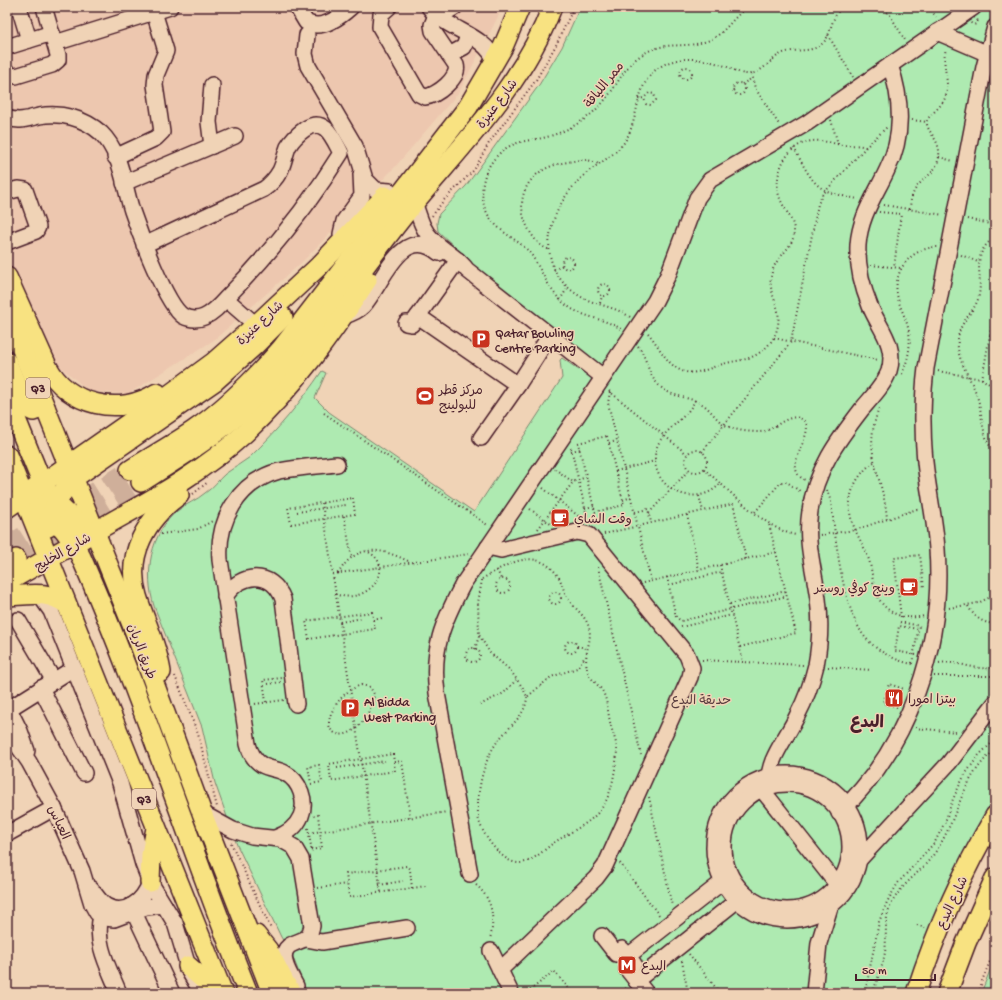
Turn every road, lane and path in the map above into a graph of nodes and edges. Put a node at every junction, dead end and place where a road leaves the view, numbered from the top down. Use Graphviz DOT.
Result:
graph roads {
  1 [pos="19,7"];
  2 [pos="44,7"];
  3 [pos="170,7"];
  4 [pos="297,7"];
  5 [pos="351,7"];
  6 [pos="390,7"];
  7 [pos="455,7"];
  8 [pos="520,7"];
  9 [pos="552,7"];
  10 [pos="574,7"];
  11 [pos="748,7"];
  12 [pos="882,7"];
  13 [pos="974,7"];
  14 [pos="154,12"];
  15 [pos="333,12"];
  16 [pos="435,14"];
  17 [pos="995,27"];
  18 [pos="937,32"];
  19 [pos="307,35"];
  20 [pos="468,35"];
  21 [pos="828,35"];
  22 [pos="53,38"];
  23 [pos="951,38"];
  24 [pos="29,40"];
  25 [pos="7,47"];
  26 [pos="912,50"];
  27 [pos="448,55"];
  28 [pos="991,56"];
  29 [pos="686,60"];
  30 [pos="495,61"];
  31 [pos="890,65"];
  32 [pos="686,67"];
  33 [pos="7,72"];
  34 [pos="751,74"];
  35 [pos="751,79"];
  36 [pos="742,84"];
  37 [pos="212,85"];
  38 [pos="859,87"];
  39 [pos="644,98"];
  40 [pos="638,99"];
  41 [pos="828,109"];
  42 [pos="7,118"];
  43 [pos="900,121"];
  44 [pos="927,122"];
  45 [pos="235,136"];
  46 [pos="786,136"];
  47 [pos="838,144"];
  48 [pos="212,146"];
  49 [pos="355,146"];
  50 [pos="341,153"];
  51 [pos="430,156"];
  52 [pos="115,157"];
  53 [pos="598,164"];
  54 [pos="362,169"];
  55 [pos="124,183"];
  56 [pos="390,190"];
  57 [pos="825,190"];
  58 [pos="7,192"];
  59 [pos="414,202"];
  60 [pos="867,206"];
  61 [pos="910,209"];
  62 [pos="955,217"];
  63 [pos="995,224"];
  64 [pos="395,226"];
  65 [pos="425,231"];
  66 [pos="995,237"];
  67 [pos="7,242"];
  68 [pos="342,242"];
  69 [pos="144,245"];
  70 [pos="548,249"];
  71 [pos="858,264"];
  72 [pos="460,265"];
  73 [pos="563,265"];
  74 [pos="319,266"];
  75 [pos="894,268"];
  76 [pos="901,268"];
  77 [pos="554,270"];
  78 [pos="7,277"];
  79 [pos="568,287"];
  80 [pos="602,296"];
  81 [pos="226,299"];
  82 [pos="560,300"];
  83 [pos="600,303"];
  84 [pos="995,307"];
  85 [pos="7,312"];
  86 [pos="344,316"];
  87 [pos="256,325"];
  88 [pos="550,335"];
  89 [pos="630,337"];
  90 [pos="7,362"];
  91 [pos="214,362"];
  92 [pos="650,370"];
  93 [pos="982,379"];
  94 [pos="604,384"];
  95 [pos="518,385"];
  96 [pos="7,397"];
  97 [pos="695,400"];
  98 [pos="45,407"];
  99 [pos="324,413"];
  100 [pos="567,430"];
  101 [pos="663,435"];
  102 [pos="481,438"];
  103 [pos="617,441"];
  104 [pos="609,443"];
  105 [pos="580,449"];
  106 [pos="571,451"];
  107 [pos="222,452"];
  108 [pos="702,452"];
  109 [pos="688,454"];
  110 [pos="995,454"];
  111 [pos="7,455"];
  112 [pos="655,461"];
  113 [pos="545,462"];
  114 [pos="874,462"];
  115 [pos="337,464"];
  116 [pos="624,469"];
  117 [pos="704,469"];
  118 [pos="689,470"];
  119 [pos="616,471"];
  120 [pos="71,472"];
  121 [pos="586,477"];
  122 [pos="533,480"];
  123 [pos="578,480"];
  124 [pos="573,482"];
  125 [pos="42,483"];
  126 [pos="721,483"];
  127 [pos="671,489"];
  128 [pos="24,496"];
  129 [pos="699,496"];
  130 [pos="631,497"];
  131 [pos="559,500"];
  132 [pos="623,500"];
  133 [pos="812,500"];
  134 [pos="519,501"];
  135 [pos="322,503"];
  136 [pos="931,504"];
  137 [pos="346,505"];
  138 [pos="594,506"];
  139 [pos="7,508"];
  140 [pos="322,508"];
  141 [pos="585,508"];
  142 [pos="53,509"];
  143 [pos="703,511"];
  144 [pos="297,512"];
  145 [pos="635,512"];
  146 [pos="754,512"];
  147 [pos="649,513"];
  148 [pos="687,515"];
  149 [pos="344,516"];
  150 [pos="586,517"];
  151 [pos="225,519"];
  152 [pos="324,519"];
  153 [pos="545,520"];
  154 [pos="651,523"];
  155 [pos="769,524"];
  156 [pos="554,526"];
  157 [pos="638,526"];
  158 [pos="855,530"];
  159 [pos="95,532"];
  160 [pos="498,532"];
  161 [pos="158,535"];
  162 [pos="808,536"];
  163 [pos="591,537"];
  164 [pos="538,541"];
  165 [pos="74,543"];
  166 [pos="486,550"];
  167 [pos="366,551"];
  168 [pos="776,552"];
  169 [pos="48,558"];
  170 [pos="352,558"];
  171 [pos="746,559"];
  172 [pos="596,560"];
  173 [pos="411,562"];
  174 [pos="720,565"];
  175 [pos="380,567"];
  176 [pos="497,570"];
  177 [pos="699,570"];
  178 [pos="485,571"];
  179 [pos="722,572"];
  180 [pos="332,574"];
  181 [pos="338,574"];
  182 [pos="667,577"];
  183 [pos="482,579"];
  184 [pos="501,579"];
  185 [pos="651,581"];
  186 [pos="7,582"];
  187 [pos="669,585"];
  188 [pos="631,586"];
  189 [pos="786,591"];
  190 [pos="925,593"];
  191 [pos="39,594"];
  192 [pos="335,594"];
  193 [pos="566,595"];
  194 [pos="995,595"];
  195 [pos="7,596"];
  196 [pos="787,596"];
  197 [pos="225,597"];
  198 [pos="562,597"];
  199 [pos="66,604"];
  200 [pos="730,604"];
  201 [pos="968,606"];
  202 [pos="731,610"];
  203 [pos="935,612"];
  204 [pos="732,615"];
  205 [pos="339,617"];
  206 [pos="901,617"];
  207 [pos="363,618"];
  208 [pos="382,618"];
  209 [pos="18,620"];
  210 [pos="373,620"];
  211 [pos="683,620"];
  212 [pos="340,622"];
  213 [pos="900,622"];
  214 [pos="995,624"];
  215 [pos="684,626"];
  216 [pos="924,628"];
  217 [pos="667,630"];
  218 [pos="342,634"];
  219 [pos="479,635"];
  220 [pos="578,646"];
  221 [pos="740,647"];
  222 [pos="586,648"];
  223 [pos="475,649"];
  224 [pos="585,656"];
  225 [pos="920,656"];
  226 [pos="742,662"];
  227 [pos="691,663"];
  228 [pos="912,664"];
  229 [pos="816,666"];
  230 [pos="74,668"];
  231 [pos="871,670"];
  232 [pos="282,671"];
  233 [pos="922,676"];
  234 [pos="995,676"];
  235 [pos="283,678"];
  236 [pos="516,680"];
  237 [pos="277,683"];
  238 [pos="268,684"];
  239 [pos="47,685"];
  240 [pos="284,688"];
  241 [pos="350,690"];
  242 [pos="906,690"];
  243 [pos="527,697"];
  244 [pos="291,701"];
  245 [pos="266,702"];
  246 [pos="995,702"];
  247 [pos="163,703"];
  248 [pos="242,705"];
  249 [pos="480,705"];
  250 [pos="900,708"];
  251 [pos="8,709"];
  252 [pos="902,727"];
  253 [pos="356,728"];
  254 [pos="7,730"];
  255 [pos="973,734"];
  256 [pos="995,740"];
  257 [pos="995,750"];
  258 [pos="360,759"];
  259 [pos="385,761"];
  260 [pos="29,762"];
  261 [pos="394,762"];
  262 [pos="361,765"];
  263 [pos="337,768"];
  264 [pos="84,773"];
  265 [pos="363,776"];
  266 [pos="645,776"];
  267 [pos="764,784"];
  268 [pos="305,785"];
  269 [pos="54,808"];
  270 [pos="458,810"];
  271 [pos="843,810"];
  272 [pos="202,813"];
  273 [pos="312,816"];
  274 [pos="995,816"];
  275 [pos="410,817"];
  276 [pos="308,822"];
  277 [pos="370,824"];
  278 [pos="156,828"];
  279 [pos="320,832"];
  280 [pos="309,833"];
  281 [pos="7,834"];
  282 [pos="276,838"];
  283 [pos="237,842"];
  284 [pos="232,845"];
  285 [pos="860,865"];
  286 [pos="377,870"];
  287 [pos="470,874"];
  288 [pos="727,878"];
  289 [pos="995,878"];
  290 [pos="403,881"];
  291 [pos="150,882"];
  292 [pos="87,884"];
  293 [pos="347,884"];
  294 [pos="379,885"];
  295 [pos="426,886"];
  296 [pos="317,888"];
  297 [pos="412,888"];
  298 [pos="844,889"];
  299 [pos="381,892"];
  300 [pos="741,897"];
  301 [pos="164,905"];
  302 [pos="830,907"];
  303 [pos="133,909"];
  304 [pos="101,916"];
  305 [pos="674,919"];
  306 [pos="245,924"];
  307 [pos="407,926"];
  308 [pos="308,936"];
  309 [pos="602,936"];
  310 [pos="995,949"];
  311 [pos="676,950"];
  312 [pos="491,951"];
  313 [pos="628,956"];
  314 [pos="188,966"];
  315 [pos="500,970"];
  316 [pos="641,987"];
  317 [pos="119,993"];
  318 [pos="172,993"];
  319 [pos="202,993"];
  320 [pos="219,993"];
  321 [pos="223,993"];
  322 [pos="248,993"];
  323 [pos="272,993"];
  324 [pos="292,993"];
  325 [pos="298,993"];
  326 [pos="511,993"];
  327 [pos="527,993"];
  328 [pos="568,993"];
  329 [pos="688,993"];
  330 [pos="814,993"];
  331 [pos="865,993"];
  332 [pos="873,993"];
  333 [pos="916,993"];
  334 [pos="947,993"];
  335 [pos="979,993"];
  1 -- 24 [label="street"];
  2 -- 22 [label="street"];
  3 -- 14 [label="street"];
  4 -- 15 [label="street"];
  5 -- 15 [label="street"];
  6 -- 27 [label="street"];
  7 -- 16 [label="street"];
  8 -- 30 [label="main road, شارع عنيزة"];
  9 -- 59 [label="main road, شارع عنيزة"];
  10 -- 65 [label="path"];
  11 -- 82 [label="path, ممر اللياقة"];
  12 -- 26 [label="path"];
  13 -- 18 [label="street"];
  14 -- 22 [label="street"];
  14 -- 52 [label="street"];
  16 -- 20 [label="street"];
  16 -- 27 [label="street"];
  17 -- 28 [label="street"];
  18 -- 23 [label="street"];
  18 -- 26 [label="street"];
  19 -- 49 [label="street"];
  20 -- 27 [label="street"];
  20 -- 30 [label="street"];
  21 -- 38 [label="path"];
  22 -- 24 [label="street"];
  22 -- 33 [label="street"];
  23 -- 28 [label="street"];
  23 -- 44 [label="path"];
  24 -- 25 [label="street"];
  26 -- 31 [label="street"];
  28 -- 62 [label="street"];
  29 -- 32 [label="path"];
  30 -- 51 [label="main road, شارع عنيزة"];
  31 -- 38 [label="street"];
  31 -- 43 [label="street"];
  32 -- 32 [label="path"];
  34 -- 35 [label="path"];
  35 -- 36 [label="path"];
  35 -- 46 [label="path"];
  36 -- 36 [label="path"];
  37 -- 48 [label="street"];
  38 -- 41 [label="street"];
  39 -- 39 [label="path"];
  39 -- 40 [label="path"];
  41 -- 46 [label="street"];
  41 -- 47 [label="path"];
  42 -- 52 [label="street"];
  43 -- 44 [label="path"];
  43 -- 57 [label="path"];
  43 -- 60 [label="street"];
  44 -- 61 [label="path"];
  45 -- 48 [label="street"];
  46 -- 57 [label="path"];
  46 -- 89 [label="street"];
  48 -- 55 [label="street"];
  49 -- 50 [label="street"];
  49 -- 54 [label="street"];
  50 -- 69 [label="street"];
  50 -- 81 [label="street"];
  51 -- 56 [label="main road, شارع عنيزة"];
  51 -- 64 [label="main road, شارع عنيزة"];
  52 -- 55 [label="street"];
  53 -- 70 [label="path"];
  54 -- 56 [label="street"];
  54 -- 68 [label="street"];
  55 -- 69 [label="street"];
  56 -- 68 [label="main road, شارع عنيزة"];
  57 -- 60 [label="path"];
  57 -- 108 [label="path"];
  58 -- 67 [label="street"];
  59 -- 64 [label="main road, شارع عنيزة"];
  59 -- 65 [label="street"];
  60 -- 61 [label="path"];
  60 -- 71 [label="street"];
  60 -- 75 [label="path"];
  61 -- 62 [label="path"];
  62 -- 63 [label="path"];
  62 -- 136 [label="street"];
  64 -- 86 [label="main road, شارع عنيزة"];
  65 -- 72 [label="street"];
  66 -- 110 [label="path"];
  68 -- 74 [label="main road, شارع عنيزة"];
  69 -- 81 [label="street"];
  71 -- 75 [label="path"];
  71 -- 133 [label="street"];
  72 -- 86 [label="street"];
  72 -- 88 [label="street"];
  72 -- 95 [label="street"];
  73 -- 73 [label="path"];
  73 -- 77 [label="path"];
  74 -- 87 [label="main road, شارع عنيزة"];
  74 -- 120 [label="main road"];
  75 -- 76 [label="path"];
  78 -- 91 [label="main road"];
  79 -- 82 [label="path"];
  80 -- 80 [label="path"];
  80 -- 83 [label="path"];
  81 -- 87 [label="street"];
  82 -- 89 [label="path, ممر اللياقة"];
  84 -- 93 [label="path"];
  85 -- 98 [label="main road, طريق الريان / Q3"];
  86 -- 107 [label="main road, شارع عنيزة"];
  87 -- 91 [label="main road, شارع عنيزة"];
  88 -- 94 [label="street"];
  88 -- 95 [label="street"];
  89 -- 92 [label="path, ممر اللياقة"];
  89 -- 94 [label="street"];
  90 -- 98 [label="main road"];
  91 -- 120 [label="main road, شارع عنيزة"];
  94 -- 100 [label="street"];
  94 -- 101 [label="path"];
  94 -- 103 [label="path"];
  95 -- 102 [label="street"];
  96 -- 125 [label="main road"];
  97 -- 101 [label="path"];
  98 -- 120 [label="main road, طريق الريان / Q3"];
  99 -- 160 [label="path"];
  100 -- 106 [label="path"];
  100 -- 113 [label="street"];
  101 -- 109 [label="path"];
  101 -- 112 [label="path"];
  103 -- 104 [label="path"];
  103 -- 116 [label="path"];
  104 -- 105 [label="path"];
  104 -- 119 [label="path"];
  105 -- 106 [label="path"];
  105 -- 121 [label="path"];
  106 -- 123 [label="path"];
  107 -- 159 [label="main road, شارع عنيزة"];
  107 -- 247 [label="main road"];
  108 -- 109 [label="path"];
  108 -- 117 [label="path"];
  109 -- 118 [label="path"];
  111 -- 128 [label="main road, Q3"];
  112 -- 116 [label="path"];
  112 -- 127 [label="path"];
  113 -- 122 [label="street"];
  113 -- 124 [label="path"];
  114 -- 158 [label="path"];
  115 -- 151 [label="street"];
  116 -- 119 [label="path"];
  116 -- 130 [label="path"];
  117 -- 118 [label="path"];
  117 -- 126 [label="path"];
  118 -- 127 [label="path"];
  119 -- 132 [label="path"];
  120 -- 125 [label="main road"];
  120 -- 142 [label="main road"];
  120 -- 159 [label="main road, طريق الريان / Q3"];
  121 -- 123 [label="path"];
  121 -- 138 [label="path"];
  122 -- 131 [label="path"];
  122 -- 134 [label="street"];
  123 -- 124 [label="path"];
  123 -- 141 [label="path"];
  124 -- 131 [label="path"];
  125 -- 128 [label="main road"];
  125 -- 142 [label="main road"];
  126 -- 129 [label="path"];
  126 -- 146 [label="path"];
  127 -- 129 [label="path"];
  127 -- 147 [label="path"];
  128 -- 139 [label="main road"];
  128 -- 142 [label="main road"];
  128 -- 169 [label="main road, Q3"];
  129 -- 143 [label="path"];
  130 -- 132 [label="path"];
  130 -- 145 [label="path"];
  131 -- 150 [label="path"];
  131 -- 153 [label="path"];
  132 -- 138 [label="path"];
  133 -- 146 [label="path"];
  133 -- 162 [label="street"];
  134 -- 153 [label="path"];
  134 -- 160 [label="street"];
  135 -- 140 [label="path"];
  135 -- 149 [label="path"];
  135 -- 152 [label="path"];
  136 -- 158 [label="path"];
  136 -- 203 [label="street"];
  137 -- 140 [label="path"];
  138 -- 141 [label="path"];
  140 -- 144 [label="path"];
  140 -- 152 [label="path"];
  141 -- 150 [label="path"];
  142 -- 159 [label="main road"];
  142 -- 165 [label="main road"];
  142 -- 169 [label="main road"];
  143 -- 148 [label="path"];
  143 -- 171 [label="path"];
  145 -- 147 [label="path"];
  145 -- 157 [label="path"];
  146 -- 155 [label="path"];
  147 -- 154 [label="path"];
  148 -- 154 [label="path"];
  148 -- 177 [label="path"];
  149 -- 152 [label="path"];
  149 -- 170 [label="path"];
  150 -- 163 [label="path"];
  151 -- 161 [label="path"];
  151 -- 197 [label="street"];
  152 -- 180 [label="path"];
  153 -- 156 [label="path"];
  153 -- 164 [label="path"];
  154 -- 157 [label="path"];
  155 -- 162 [label="path"];
  155 -- 168 [label="path"];
  157 -- 163 [label="path"];
  157 -- 185 [label="path"];
  158 -- 162 [label="path"];
  158 -- 206 [label="path"];
  159 -- 165 [label="main road, شارع الخليج"];
  159 -- 247 [label="main road, طريق الريان / Q3"];
  160 -- 166 [label="street"];
  162 -- 229 [label="street"];
  163 -- 164 [label="street"];
  163 -- 188 [label="street"];
  164 -- 166 [label="street"];
  165 -- 169 [label="main road, شارع الخليج"];
  165 -- 322 [label="main road"];
  166 -- 173 [label="path"];
  166 -- 270 [label="street"];
  167 -- 170 [label="path"];
  167 -- 173 [label="path"];
  167 -- 175 [label="path"];
  168 -- 171 [label="path"];
  168 -- 189 [label="path"];
  169 -- 186 [label="main road, شارع الخليج"];
  169 -- 199 [label="main road, Q3"];
  170 -- 181 [label="path"];
  171 -- 174 [label="path"];
  172 -- 266 [label="path"];
  173 -- 175 [label="path"];
  174 -- 177 [label="path"];
  174 -- 179 [label="path"];
  175 -- 181 [label="path"];
  175 -- 192 [label="path"];
  176 -- 183 [label="path"];
  176 -- 184 [label="path"];
  176 -- 193 [label="path"];
  177 -- 182 [label="path"];
  178 -- 183 [label="path"];
  179 -- 187 [label="path"];
  179 -- 200 [label="path"];
  180 -- 181 [label="path"];
  180 -- 192 [label="path"];
  182 -- 185 [label="path"];
  182 -- 187 [label="path"];
  183 -- 219 [label="path"];
  184 -- 184 [label="path"];
  185 -- 188 [label="path"];
  187 -- 211 [label="path"];
  188 -- 217 [label="street"];
  189 -- 196 [label="path"];
  189 -- 200 [label="path"];
  190 -- 206 [label="path"];
  191 -- 195 [label="main road"];
  191 -- 199 [label="main road"];
  191 -- 230 [label="street"];
  192 -- 205 [label="path"];
  193 -- 198 [label="path"];
  193 -- 222 [label="path"];
  194 -- 201 [label="path"];
  196 -- 202 [label="path"];
  196 -- 221 [label="path"];
  197 -- 244 [label="street"];
  197 -- 248 [label="street"];
  198 -- 198 [label="path"];
  199 -- 278 [label="main road, Q3"];
  200 -- 202 [label="path"];
  201 -- 203 [label="path"];
  201 -- 214 [label="path"];
  202 -- 204 [label="path"];
  202 -- 211 [label="path"];
  203 -- 206 [label="path"];
  203 -- 216 [label="street"];
  204 -- 215 [label="path"];
  204 -- 221 [label="path"];
  205 -- 210 [label="path"];
  205 -- 212 [label="path"];
  205 -- 218 [label="path"];
  207 -- 212 [label="path"];
  208 -- 210 [label="path"];
  209 -- 239 [label="street"];
  210 -- 218 [label="path"];
  211 -- 215 [label="path"];
  212 -- 218 [label="path"];
  213 -- 216 [label="path"];
  215 -- 217 [label="path"];
  216 -- 225 [label="street"];
  216 -- 225 [label="path"];
  216 -- 225 [label="path"];
  217 -- 227 [label="street"];
  218 -- 241 [label="path"];
  219 -- 223 [label="path"];
  219 -- 236 [label="path"];
  220 -- 220 [label="path"];
  220 -- 222 [label="path"];
  221 -- 226 [label="path"];
  222 -- 224 [label="path"];
  223 -- 223 [label="path"];
  224 -- 243 [label="path"];
  224 -- 243 [label="path"];
  225 -- 228 [label="path"];
  225 -- 233 [label="street"];
  226 -- 227 [label="path"];
  226 -- 229 [label="path"];
  227 -- 266 [label="street"];
  229 -- 231 [label="path"];
  229 -- 267 [label="street"];
  230 -- 239 [label="street"];
  230 -- 291 [label="street"];
  232 -- 235 [label="path"];
  233 -- 234 [label="path"];
  233 -- 252 [label="street"];
  235 -- 240 [label="path"];
  235 -- 245 [label="path"];
  236 -- 243 [label="path"];
  236 -- 249 [label="path"];
  237 -- 238 [label="path"];
  239 -- 251 [label="street"];
  239 -- 264 [label="street"];
  241 -- 253 [label="path"];
  241 -- 253 [label="path"];
  241 -- 253 [label="path"];
  242 -- 250 [label="path"];
  244 -- 245 [label="path"];
  245 -- 248 [label="path"];
  246 -- 255 [label="street"];
  247 -- 272 [label="main road, طريق الريان / Q3"];
  248 -- 268 [label="street"];
  251 -- 260 [label="street, العباس"];
  252 -- 255 [label="path"];
  252 -- 271 [label="street"];
  253 -- 258 [label="path"];
  254 -- 260 [label="street, العباس"];
  255 -- 285 [label="street"];
  256 -- 331 [label="path"];
  257 -- 332 [label="path"];
  258 -- 261 [label="path"];
  258 -- 262 [label="path"];
  258 -- 265 [label="path"];
  259 -- 262 [label="path"];
  260 -- 269 [label="street, العباس"];
  261 -- 265 [label="path"];
  261 -- 275 [label="path"];
  262 -- 263 [label="path"];
  262 -- 265 [label="path"];
  265 -- 277 [label="path"];
  266 -- 305 [label="path"];
  266 -- 315 [label="street"];
  267 -- 271 [label="street"];
  267 -- 288 [label="street"];
  267 -- 298 [label="street"];
  268 -- 268 [label="path"];
  268 -- 282 [label="street"];
  269 -- 281 [label="street"];
  269 -- 292 [label="street, العباس"];
  270 -- 275 [label="path"];
  270 -- 287 [label="street"];
  271 -- 285 [label="street"];
  271 -- 298 [label="street"];
  272 -- 282 [label="street"];
  272 -- 306 [label="main road, طريق الريان / Q3"];
  273 -- 279 [label="path"];
  274 -- 333 [label="main road, شارع البدع"];
  275 -- 277 [label="path"];
  276 -- 280 [label="path"];
  277 -- 279 [label="path"];
  277 -- 286 [label="path"];
  278 -- 291 [label="main road"];
  278 -- 321 [label="main road, Q3"];
  279 -- 280 [label="path"];
  279 -- 280 [label="path"];
  282 -- 308 [label="street"];
  283 -- 284 [label="path"];
  285 -- 298 [label="path"];
  285 -- 298 [label="street"];
  286 -- 293 [label="path"];
  286 -- 294 [label="path"];
  286 -- 297 [label="path"];
  287 -- 312 [label="path"];
  288 -- 300 [label="street"];
  288 -- 305 [label="street"];
  289 -- 334 [label="main road"];
  290 -- 294 [label="path"];
  291 -- 301 [label="street"];
  291 -- 303 [label="street, العباس"];
  292 -- 303 [label="street, العباس"];
  292 -- 304 [label="street, العباس"];
  293 -- 296 [label="path"];
  293 -- 299 [label="path"];
  294 -- 299 [label="path"];
  295 -- 297 [label="path"];
  297 -- 299 [label="path"];
  298 -- 300 [label="street"];
  298 -- 302 [label="street"];
  300 -- 302 [label="street"];
  300 -- 311 [label="street"];
  301 -- 303 [label="street, العباس"];
  301 -- 314 [label="street"];
  302 -- 330 [label="street"];
  303 -- 304 [label="street, العباس"];
  303 -- 318 [label="street"];
  304 -- 317 [label="street"];
  305 -- 313 [label="street"];
  306 -- 323 [label="main road, طريق الريان / Q3"];
  306 -- 324 [label="main road"];
  307 -- 308 [label="street"];
  308 -- 325 [label="street"];
  309 -- 313 [label="street"];
  310 -- 335 [label="path"];
  311 -- 316 [label="street"];
  311 -- 329 [label="path"];
  312 -- 315 [label="street"];
  313 -- 316 [label="street"];
  314 -- 319 [label="street"];
  314 -- 320 [label="main road"];
  315 -- 326 [label="street"];
  327 -- 328 [label="path"];
}
